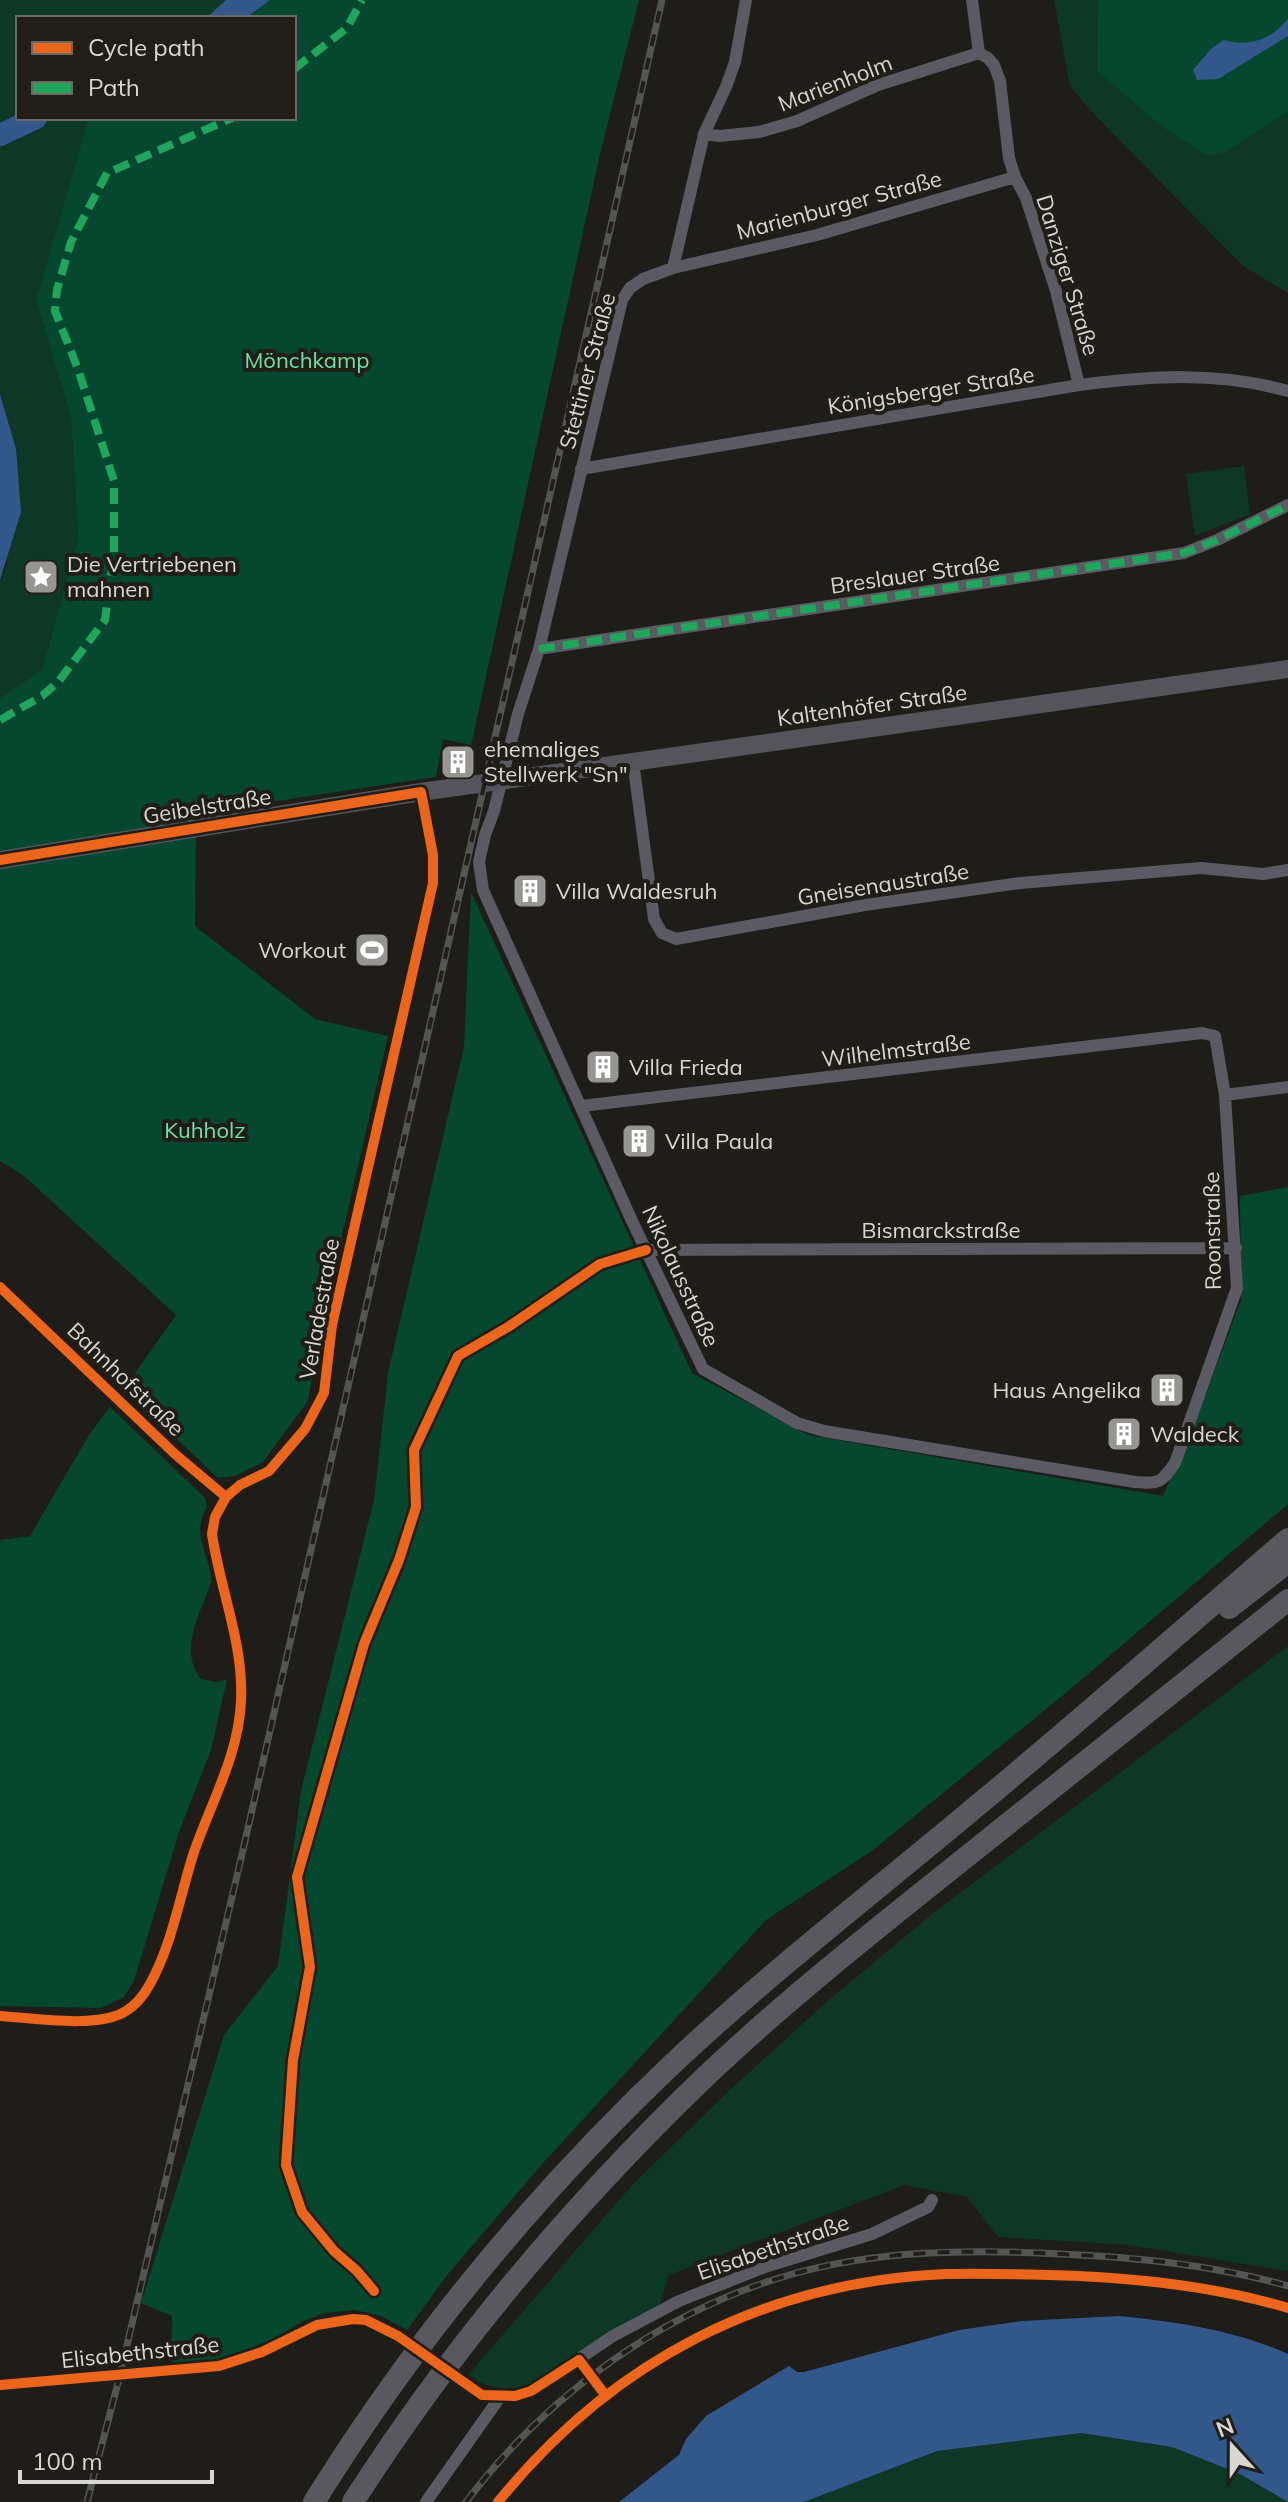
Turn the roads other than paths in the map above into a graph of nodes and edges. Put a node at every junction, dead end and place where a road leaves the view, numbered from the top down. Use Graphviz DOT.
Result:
graph roads {
  1 [pos="746,0"];
  2 [pos="972,0"];
  3 [pos="979,53"];
  4 [pos="704,134"];
  5 [pos="1015,177"];
  6 [pos="673,268"];
  7 [pos="1079,385"];
  8 [pos="1288,391"];
  9 [pos="581,469"];
  10 [pos="1288,505"];
  11 [pos="539,649"];
  12 [pos="1288,669"];
  13 [pos="633,761"];
  14 [pos="502,781"];
  15 [pos="463,787"];
  16 [pos="421,792"];
  17 [pos="0,860"];
  18 [pos="1288,870"];
  19 [pos="1215,1036"];
  20 [pos="1288,1087"];
  21 [pos="1225,1095"];
  22 [pos="581,1106"];
  23 [pos="1236,1248"];
  24 [pos="646,1250"];
  25 [pos="0,1287"];
  26 [pos="1175,1463"];
  27 [pos="226,1497"];
  28 [pos="1288,1539"];
  29 [pos="1288,1562"];
  30 [pos="1288,1600"];
  31 [pos="1288,1619"];
  32 [pos="1148,1712"];
  33 [pos="981,1803"];
  34 [pos="0,2016"];
  35 [pos="932,2200"];
  36 [pos="0,2385"];
  37 [pos="500,2397"];
  38 [pos="314,2502"];
  39 [pos="353,2502"];
  40 [pos="426,2502"];
  1 -- 4 [label="street"];
  2 -- 3 [label="street"];
  3 -- 4 [label="street, Marienholm"];
  3 -- 5 [label="street, Danziger Straße"];
  4 -- 6 [label="street"];
  5 -- 6 [label="street, Marienburger Straße"];
  5 -- 7 [label="street, Danziger Straße"];
  6 -- 9 [label="street, Stettiner Straße"];
  7 -- 8 [label="street, Königsberger Straße"];
  7 -- 9 [label="street, Königsberger Straße"];
  9 -- 11 [label="street, Stettiner Straße"];
  10 -- 11 [label="street, Breslauer Straße"];
  11 -- 14 [label="street, Stettiner Straße"];
  12 -- 13 [label="street, Kaltenhöfer Straße"];
  13 -- 14 [label="street, Kaltenhöfer Straße"];
  13 -- 18 [label="street, Gneisenaustraße"];
  14 -- 15 [label="street, Kaltenhöfer Straße"];
  14 -- 22 [label="street, Nikolausstraße"];
  15 -- 16 [label="street, Geibelstraße"];
  16 -- 17 [label="street, Geibelstraße"];
  16 -- 27 [label="street, Verladestraße"];
  19 -- 21 [label="street, Roonstraße"];
  19 -- 22 [label="street, Wilhelmstraße"];
  20 -- 21 [label="street"];
  21 -- 23 [label="street, Roonstraße"];
  22 -- 24 [label="street, Nikolausstraße"];
  23 -- 24 [label="street, Bismarckstraße"];
  23 -- 26 [label="street, Roonstraße"];
  24 -- 26 [label="street, Nikolausstraße"];
  25 -- 27 [label="street, Bahnhofstraße"];
  27 -- 34 [label="street"];
  28 -- 33 [label="highway"];
  29 -- 33 [label="highway"];
  30 -- 32 [label="highway"];
  31 -- 32 [label="highway"];
  32 -- 39 [label="highway"];
  33 -- 38 [label="highway"];
  35 -- 37 [label="street, Elisabethstraße"];
  36 -- 37 [label="street, Elisabethstraße"];
  37 -- 40 [label="street"];
}
